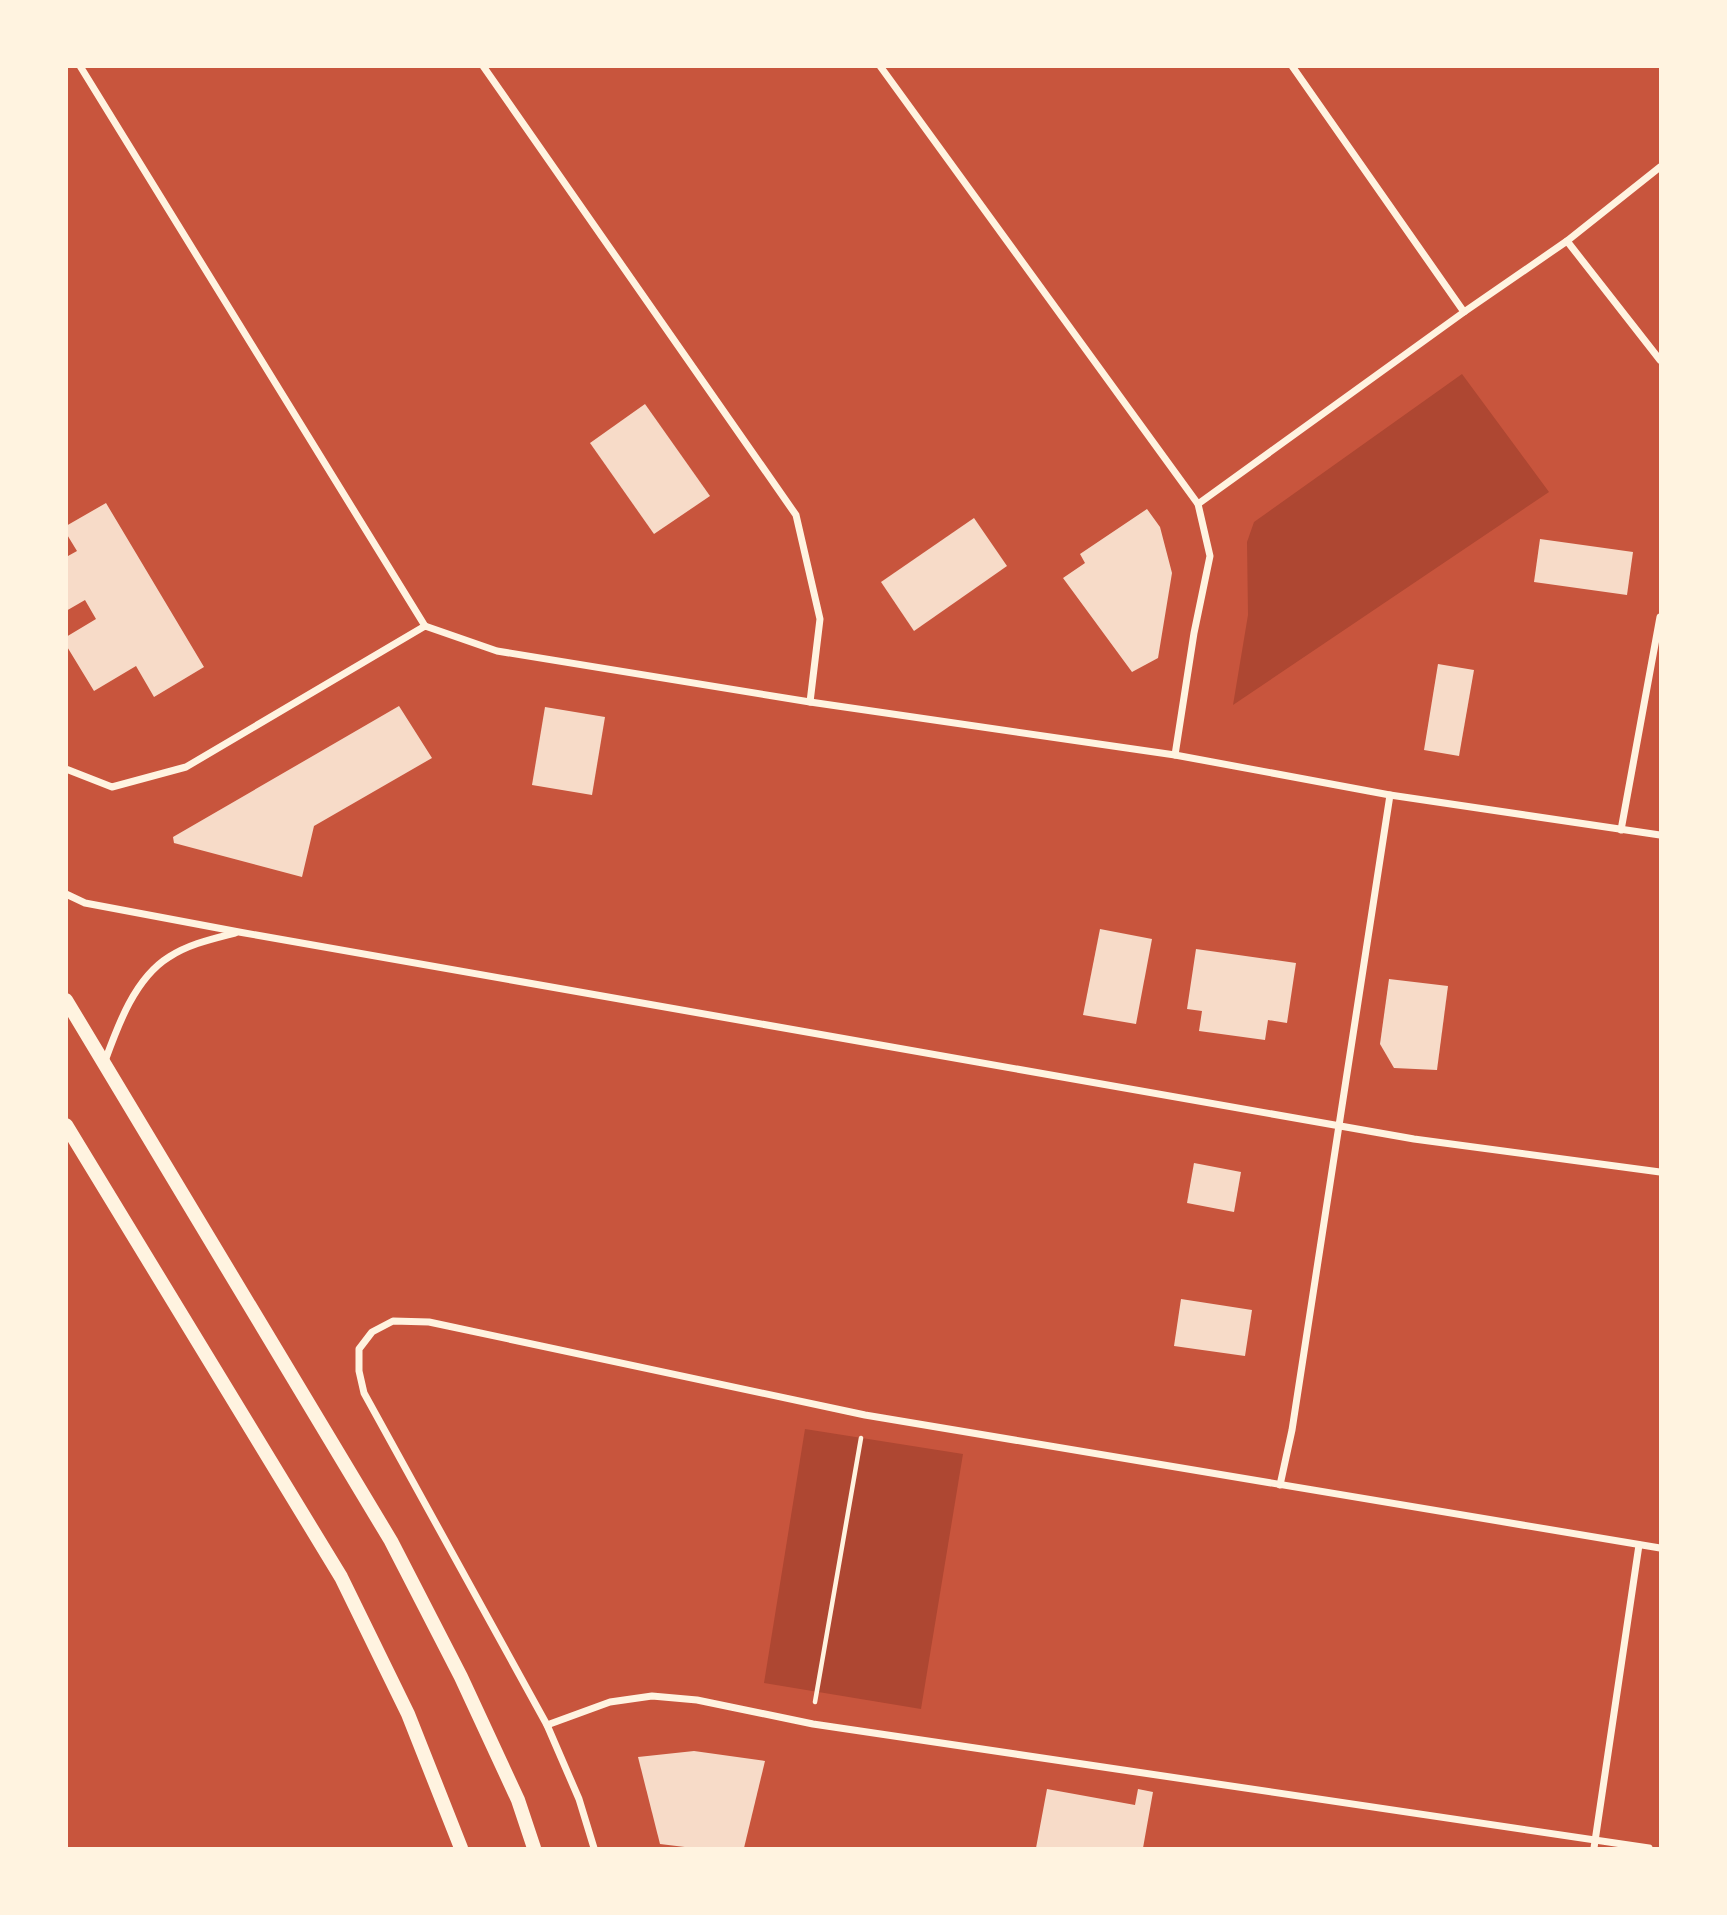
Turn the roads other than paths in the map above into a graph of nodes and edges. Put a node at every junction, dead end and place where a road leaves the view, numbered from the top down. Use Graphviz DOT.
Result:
graph roads {
  1 [pos="80,66"];
  2 [pos="483,66"];
  3 [pos="880,66"];
  4 [pos="1292,66"];
  5 [pos="1661,167"];
  6 [pos="1567,241"];
  7 [pos="1464,312"];
  8 [pos="1661,360"];
  9 [pos="1198,504"];
  10 [pos="1661,617"];
  11 [pos="425,626"];
  12 [pos="810,702"];
  13 [pos="1175,755"];
  14 [pos="66,769"];
  15 [pos="1390,795"];
  16 [pos="1621,830"];
  17 [pos="1661,835"];
  18 [pos="66,894"];
  19 [pos="239,932"];
  20 [pos="66,1000"];
  21 [pos="105,1062"];
  22 [pos="66,1125"];
  23 [pos="1339,1126"];
  24 [pos="1661,1172"];
  25 [pos="1280,1485"];
  26 [pos="1639,1545"];
  27 [pos="1661,1548"];
  28 [pos="547,1725"];
  29 [pos="1595,1844"];
  30 [pos="461,1849"];
  31 [pos="534,1849"];
  32 [pos="594,1849"];
  33 [pos="1648,1849"];
  1 -- 11 [label="street"];
  2 -- 12 [label="street"];
  3 -- 9 [label="street"];
  4 -- 7 [label="street"];
  5 -- 6 [label="street"];
  6 -- 7 [label="street"];
  6 -- 8 [label="street"];
  7 -- 9 [label="street"];
  9 -- 13 [label="street"];
  10 -- 16 [label="street"];
  11 -- 12 [label="street"];
  11 -- 14 [label="street"];
  12 -- 13 [label="street"];
  13 -- 15 [label="street"];
  15 -- 16 [label="street"];
  15 -- 23 [label="street"];
  16 -- 17 [label="street"];
  18 -- 19 [label="street"];
  19 -- 21 [label="street"];
  19 -- 23 [label="street"];
  20 -- 21 [label="main road"];
  21 -- 31 [label="main road"];
  22 -- 30 [label="main road"];
  23 -- 24 [label="street"];
  23 -- 25 [label="street"];
  25 -- 26 [label="street"];
  25 -- 28 [label="street"];
  26 -- 27 [label="street"];
  26 -- 29 [label="street"];
  28 -- 29 [label="street"];
  28 -- 32 [label="street"];
  29 -- 33 [label="street"];
}
